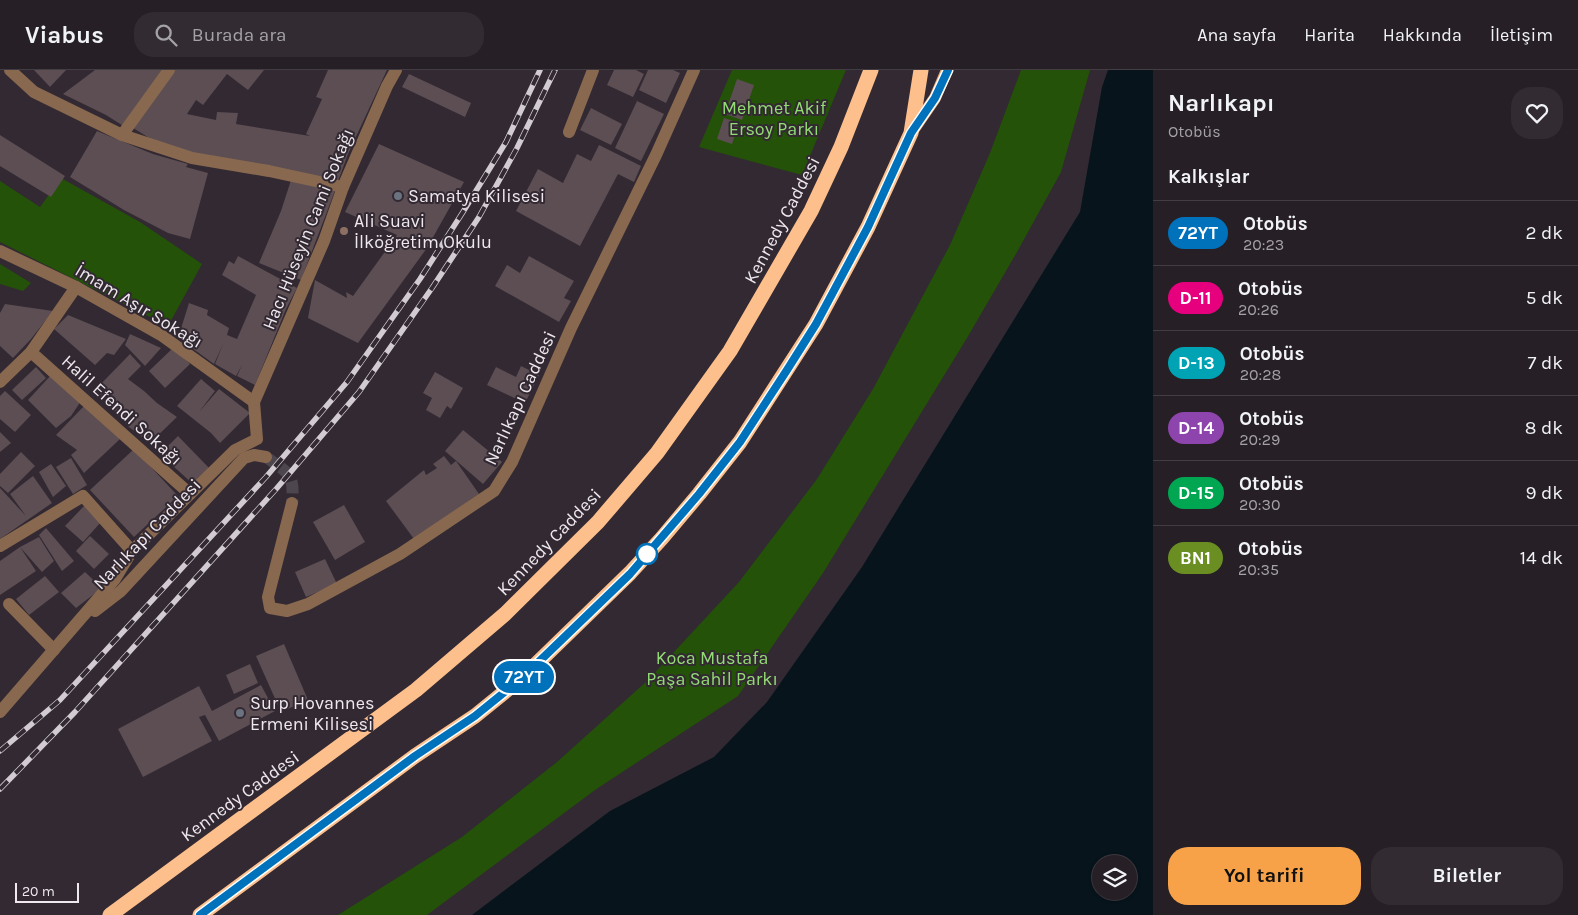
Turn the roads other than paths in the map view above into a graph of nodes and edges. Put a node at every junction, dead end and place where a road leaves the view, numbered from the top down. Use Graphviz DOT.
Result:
graph roads {
  1 [pos="10,70"];
  2 [pos="169,70"];
  3 [pos="396,70"];
  4 [pos="594,70"];
  5 [pos="694,70"];
  6 [pos="871,70"];
  7 [pos="921,70"];
  8 [pos="948,70"];
  9 [pos="569,132"];
  10 [pos="911,133"];
  11 [pos="122,135"];
  12 [pos="343,187"];
  13 [pos="0,251"];
  14 [pos="76,287"];
  15 [pos="31,352"];
  16 [pos="0,382"];
  17 [pos="254,402"];
  18 [pos="266,457"];
  19 [pos="190,494"];
  20 [pos="292,503"];
  21 [pos="0,546"];
  22 [pos="132,551"];
  23 [pos="9,604"];
  24 [pos="77,625"];
  25 [pos="54,650"];
  26 [pos="0,712"];
  27 [pos="110,915"];
  28 [pos="200,915"];
  1 -- 11 [label="street"];
  2 -- 11 [label="street"];
  3 -- 12 [label="street, Hacı Hüseyin Cami Sokağı"];
  4 -- 9 [label="street"];
  5 -- 20 [label="street, Narlıkapı Caddesi"];
  6 -- 27 [label="highway, Kennedy Caddesi"];
  7 -- 10 [label="highway"];
  8 -- 10 [label="main road"];
  10 -- 28 [label="highway"];
  11 -- 12 [label="street"];
  12 -- 17 [label="street, Hacı Hüseyin Cami Sokağı"];
  13 -- 14 [label="street, İmam Aşır Sokağı"];
  14 -- 15 [label="street"];
  14 -- 17 [label="street, İmam Aşır Sokağı"];
  15 -- 16 [label="street"];
  15 -- 19 [label="street, Halil Efendi Sokağı"];
  17 -- 19 [label="street"];
  18 -- 24 [label="street, Narlıkapı Caddesi"];
  19 -- 22 [label="street"];
  21 -- 22 [label="street"];
  22 -- 24 [label="street"];
  23 -- 25 [label="street"];
  24 -- 25 [label="street"];
  25 -- 26 [label="street"];
}
